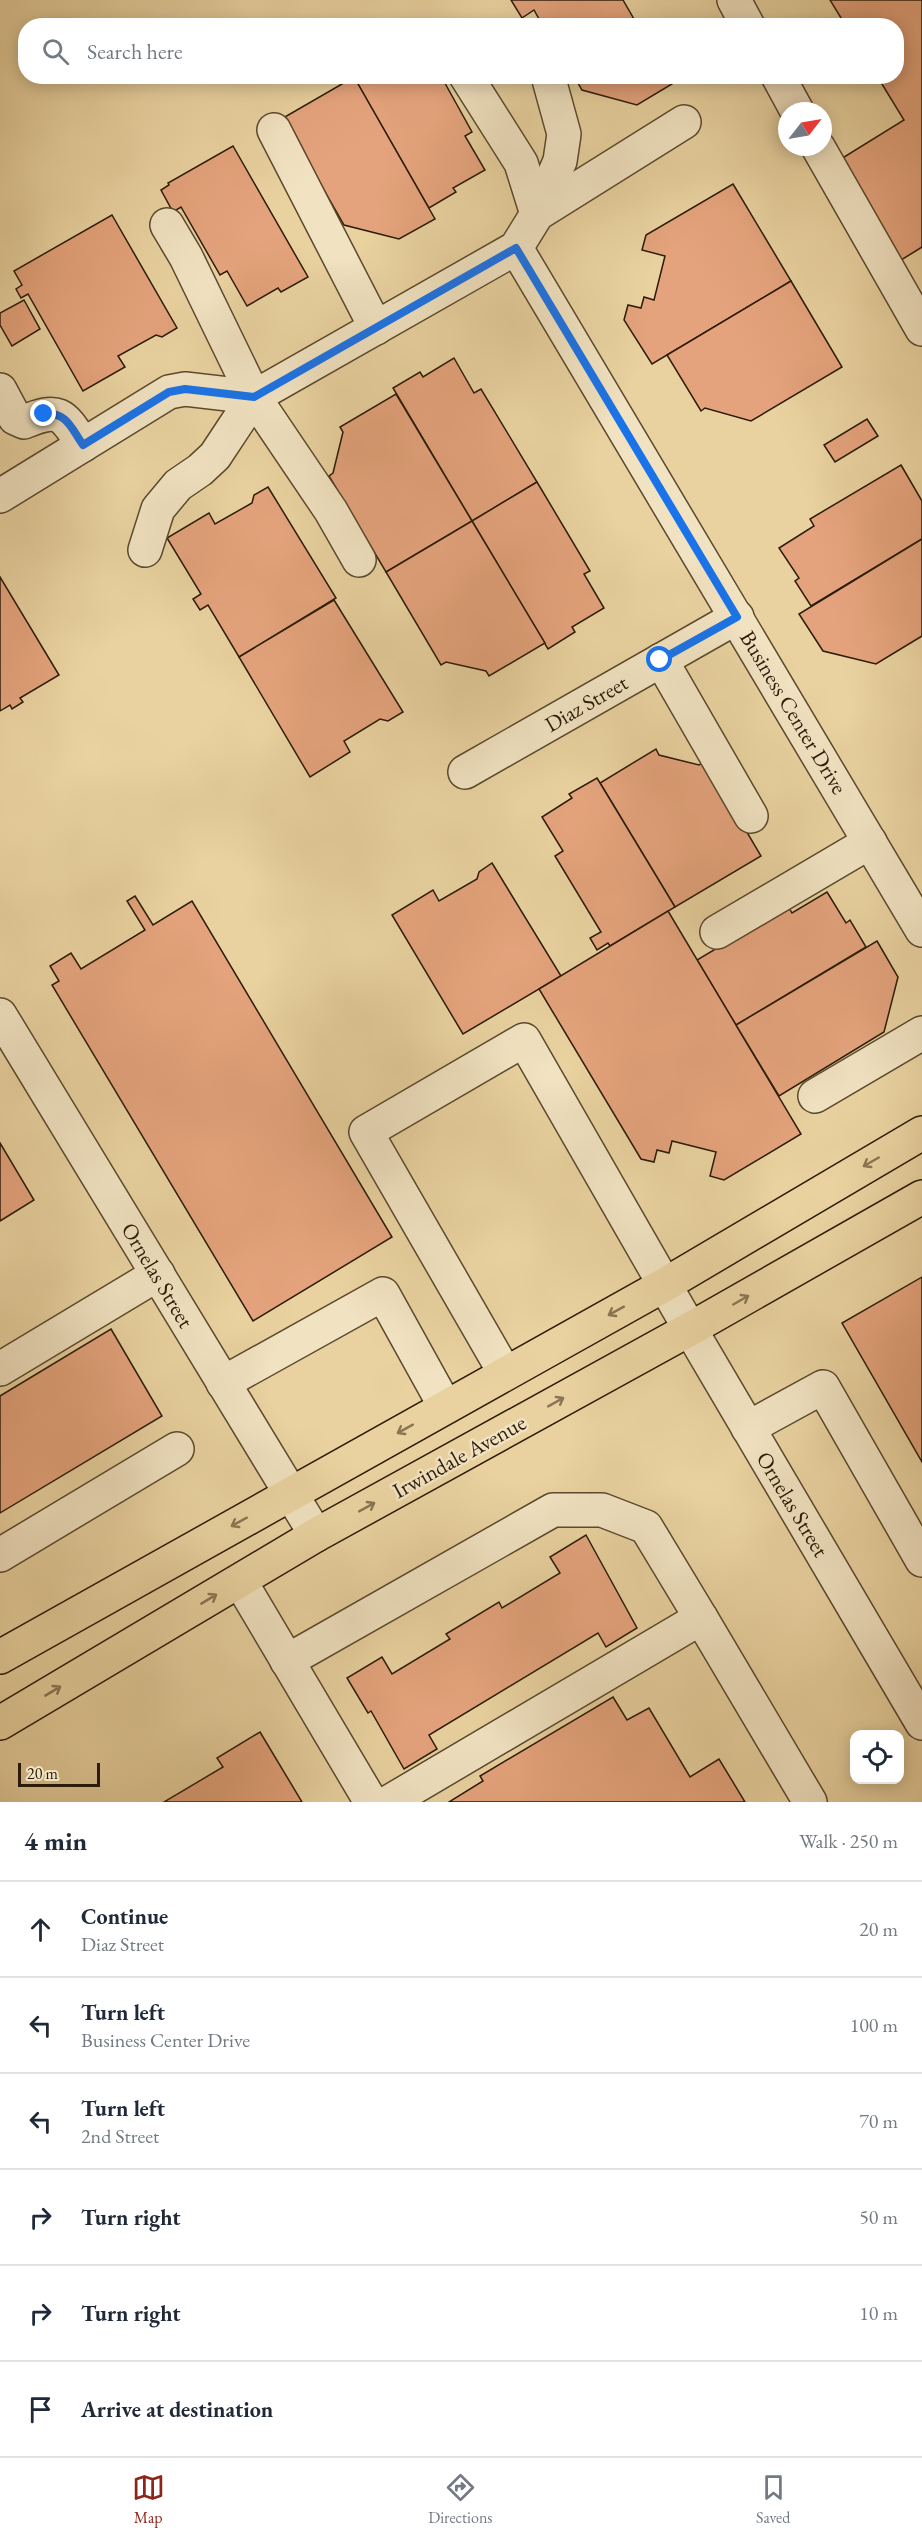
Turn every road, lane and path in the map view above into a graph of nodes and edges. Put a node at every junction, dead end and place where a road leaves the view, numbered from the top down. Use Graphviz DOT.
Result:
graph roads {
  1 [pos="734,0"];
  2 [pos="744,18"];
  3 [pos="471,84"];
  4 [pos="550,84"];
  5 [pos="782,84"];
  6 [pos="792,102"];
  7 [pos="684,122"];
  8 [pos="274,130"];
  9 [pos="823,156"];
  10 [pos="537,214"];
  11 [pos="167,225"];
  12 [pos="516,248"];
  13 [pos="376,328"];
  14 [pos="922,329"];
  15 [pos="0,390"];
  16 [pos="254,397"];
  17 [pos="83,445"];
  18 [pos="0,496"];
  19 [pos="145,550"];
  20 [pos="359,560"];
  21 [pos="737,617"];
  22 [pos="660,660"];
  23 [pos="465,772"];
  24 [pos="751,816"];
  25 [pos="870,842"];
  26 [pos="922,930"];
  27 [pos="717,932"];
  28 [pos="0,1015"];
  29 [pos="922,1033"];
  30 [pos="815,1096"];
  31 [pos="922,1132"];
  32 [pos="922,1197"];
  33 [pos="158,1274"];
  34 [pos="666,1284"];
  35 [pos="690,1329"];
  36 [pos="0,1369"];
  37 [pos="505,1372"];
  38 [pos="223,1383"];
  39 [pos="445,1406"];
  40 [pos="748,1428"];
  41 [pos="177,1449"];
  42 [pos="290,1494"];
  43 [pos="316,1535"];
  44 [pos="0,1555"];
  45 [pos="922,1560"];
  46 [pos="240,1581"];
  47 [pos="701,1618"];
  48 [pos="1,1653"];
  49 [pos="287,1661"];
  50 [pos="0,1723"];
  51 [pos="922,1723"];
  52 [pos="371,1802"];
  53 [pos="389,1802"];
  54 [pos="810,1802"];
  1 -- 2 [label="street"];
  3 -- 10 [label="street"];
  4 -- 10 [label="street"];
  5 -- 6 [label="street"];
  7 -- 10 [label="street"];
  8 -- 13 [label="street"];
  9 -- 14 [label="street"];
  10 -- 12 [label="street"];
  11 -- 16 [label="street"];
  12 -- 13 [label="street"];
  12 -- 21 [label="street, Business Center Drive"];
  13 -- 16 [label="street"];
  15 -- 17 [label="street"];
  16 -- 17 [label="street"];
  16 -- 19 [label="street"];
  16 -- 20 [label="street"];
  17 -- 18 [label="street"];
  21 -- 22 [label="street, Diaz Street"];
  21 -- 25 [label="street, Business Center Drive"];
  22 -- 23 [label="street, Diaz Street"];
  22 -- 24 [label="street"];
  25 -- 26 [label="street, Business Center Drive"];
  25 -- 27 [label="street"];
  28 -- 33 [label="street, Ornelas Street"];
  29 -- 30 [label="street"];
  31 -- 34 [label="main road, one-way"];
  35 -- 32 [label="main road, Irwindale Avenue, one-way"];
  33 -- 36 [label="street"];
  33 -- 38 [label="street, Ornelas Street"];
  34 -- 35 [label="street, Ornelas Street"];
  34 -- 37 [label="main road, one-way"];
  34 -- 37 [label="street, Ornelas Street"];
  35 -- 40 [label="street, Ornelas Street"];
  43 -- 35 [label="main road, Irwindale Avenue, one-way"];
  37 -- 39 [label="main road"];
  38 -- 39 [label="street"];
  38 -- 42 [label="street, Ornelas Street"];
  39 -- 42 [label="main road, one-way"];
  40 -- 45 [label="street"];
  40 -- 51 [label="street, Ornelas Street"];
  41 -- 44 [label="street"];
  42 -- 43 [label="street, Ornelas Street"];
  42 -- 48 [label="main road, one-way"];
  43 -- 46 [label="main road, Irwindale Avenue"];
  46 -- 49 [label="street"];
  50 -- 46 [label="main road, Irwindale Avenue, one-way"];
  47 -- 49 [label="street"];
  47 -- 53 [label="street"];
  47 -- 54 [label="street"];
  49 -- 52 [label="street"];
}
